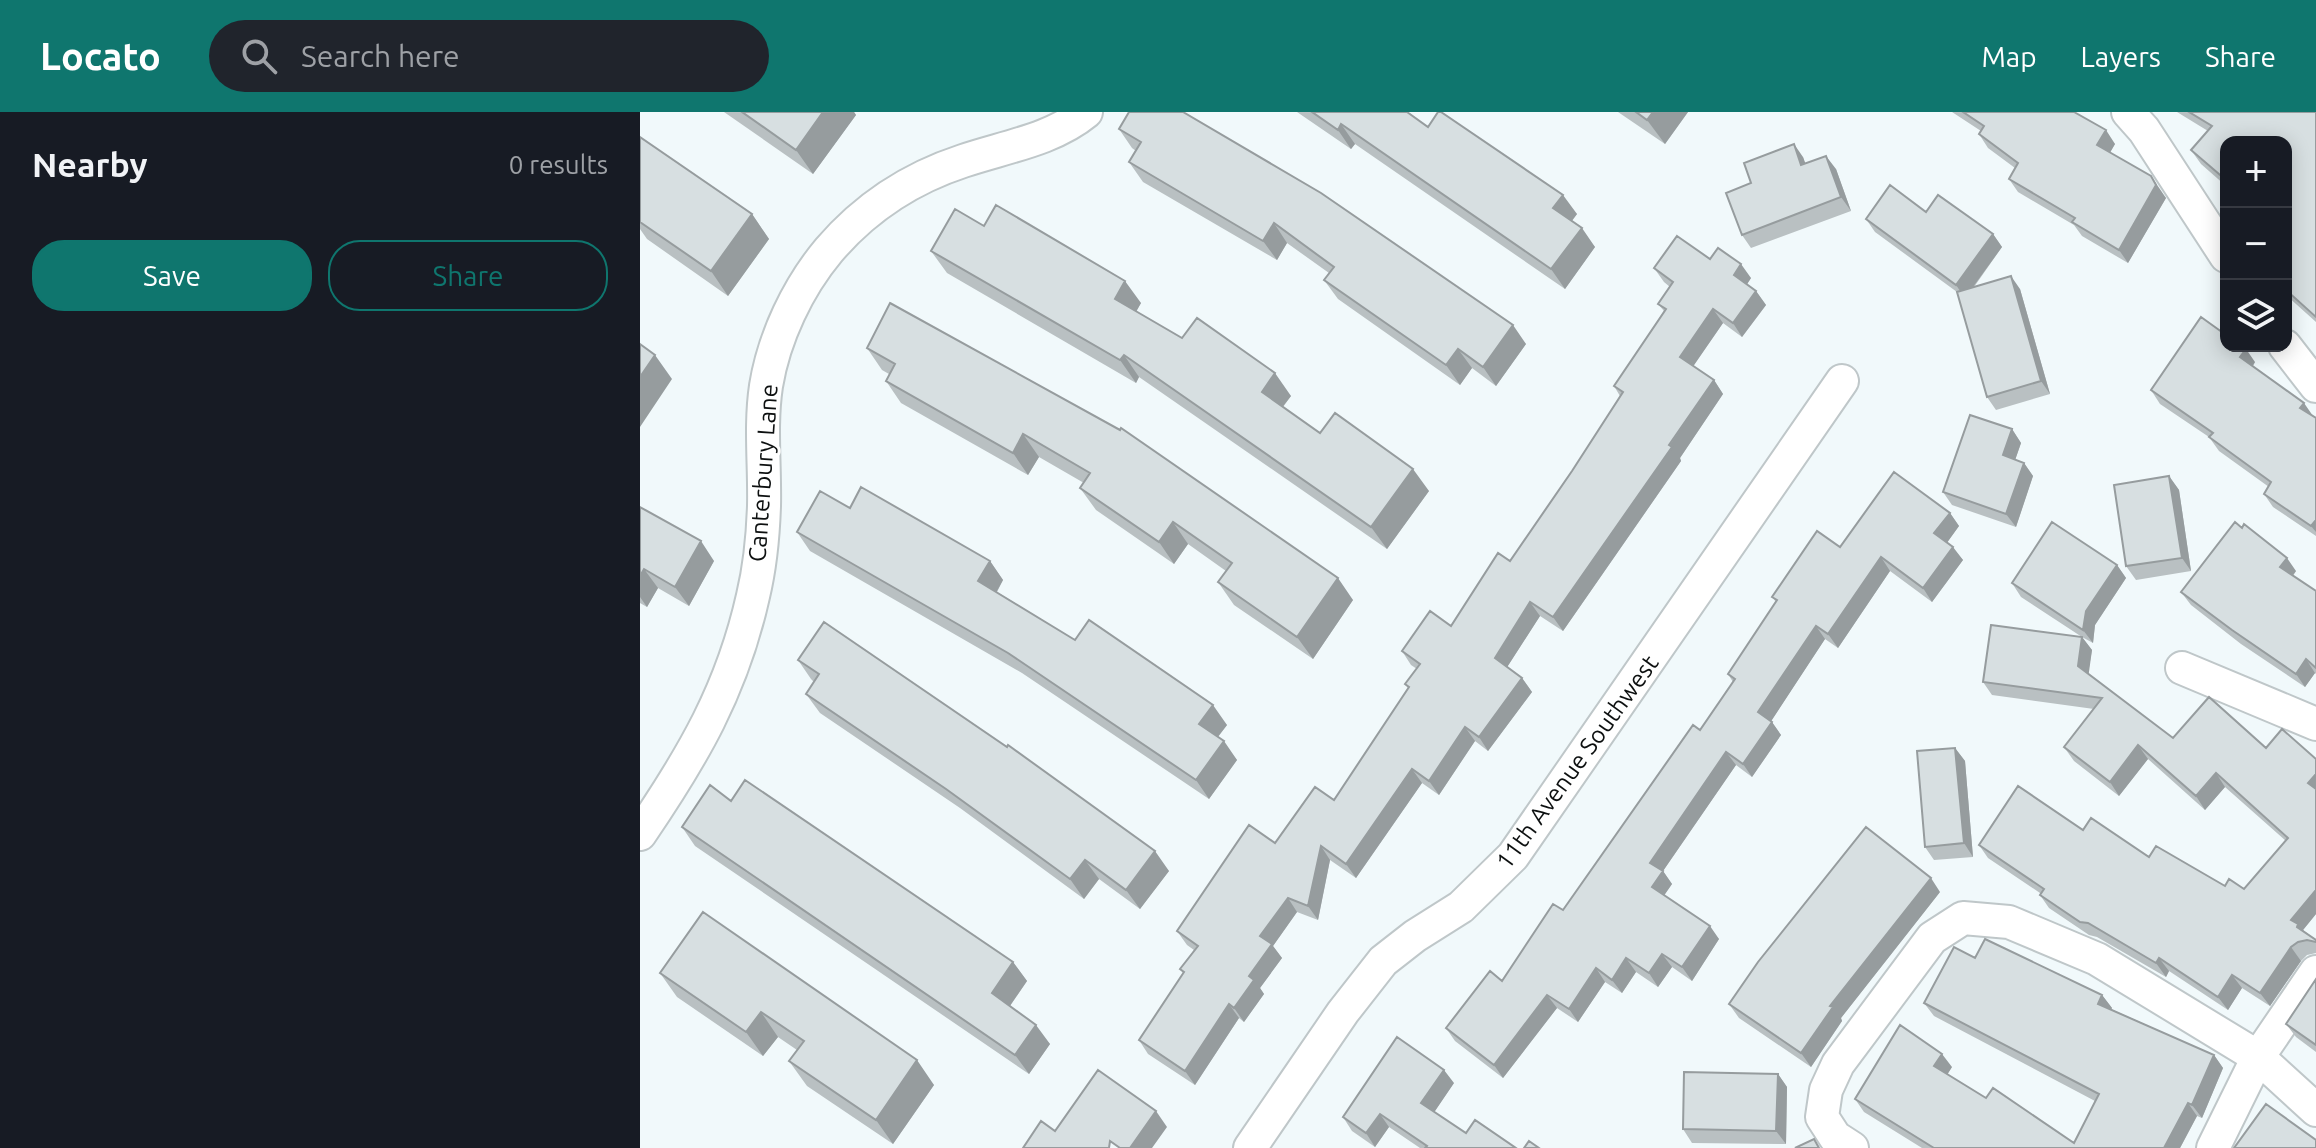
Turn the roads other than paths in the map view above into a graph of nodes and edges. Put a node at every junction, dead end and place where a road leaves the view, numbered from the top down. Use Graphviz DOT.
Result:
graph roads {
  1 [pos="1086,112"];
  2 [pos="2128,112"];
  3 [pos="2220,247"];
  4 [pos="2290,352"];
  5 [pos="1842,381"];
  6 [pos="2316,386"];
  7 [pos="2182,668"];
  8 [pos="2316,724"];
  9 [pos="640,834"];
  10 [pos="2316,972"];
  11 [pos="2258,1057"];
  12 [pos="2316,1110"];
  13 [pos="1250,1148"];
  14 [pos="1852,1148"];
  15 [pos="2213,1148"];
  1 -- 9 [label="street, Canterbury Lane"];
  2 -- 3 [label="street"];
  4 -- 6 [label="street"];
  5 -- 13 [label="street, 11th Avenue Southwest"];
  7 -- 8 [label="street"];
  10 -- 11 [label="street"];
  11 -- 12 [label="street"];
  11 -- 14 [label="street"];
  11 -- 15 [label="street"];
}
